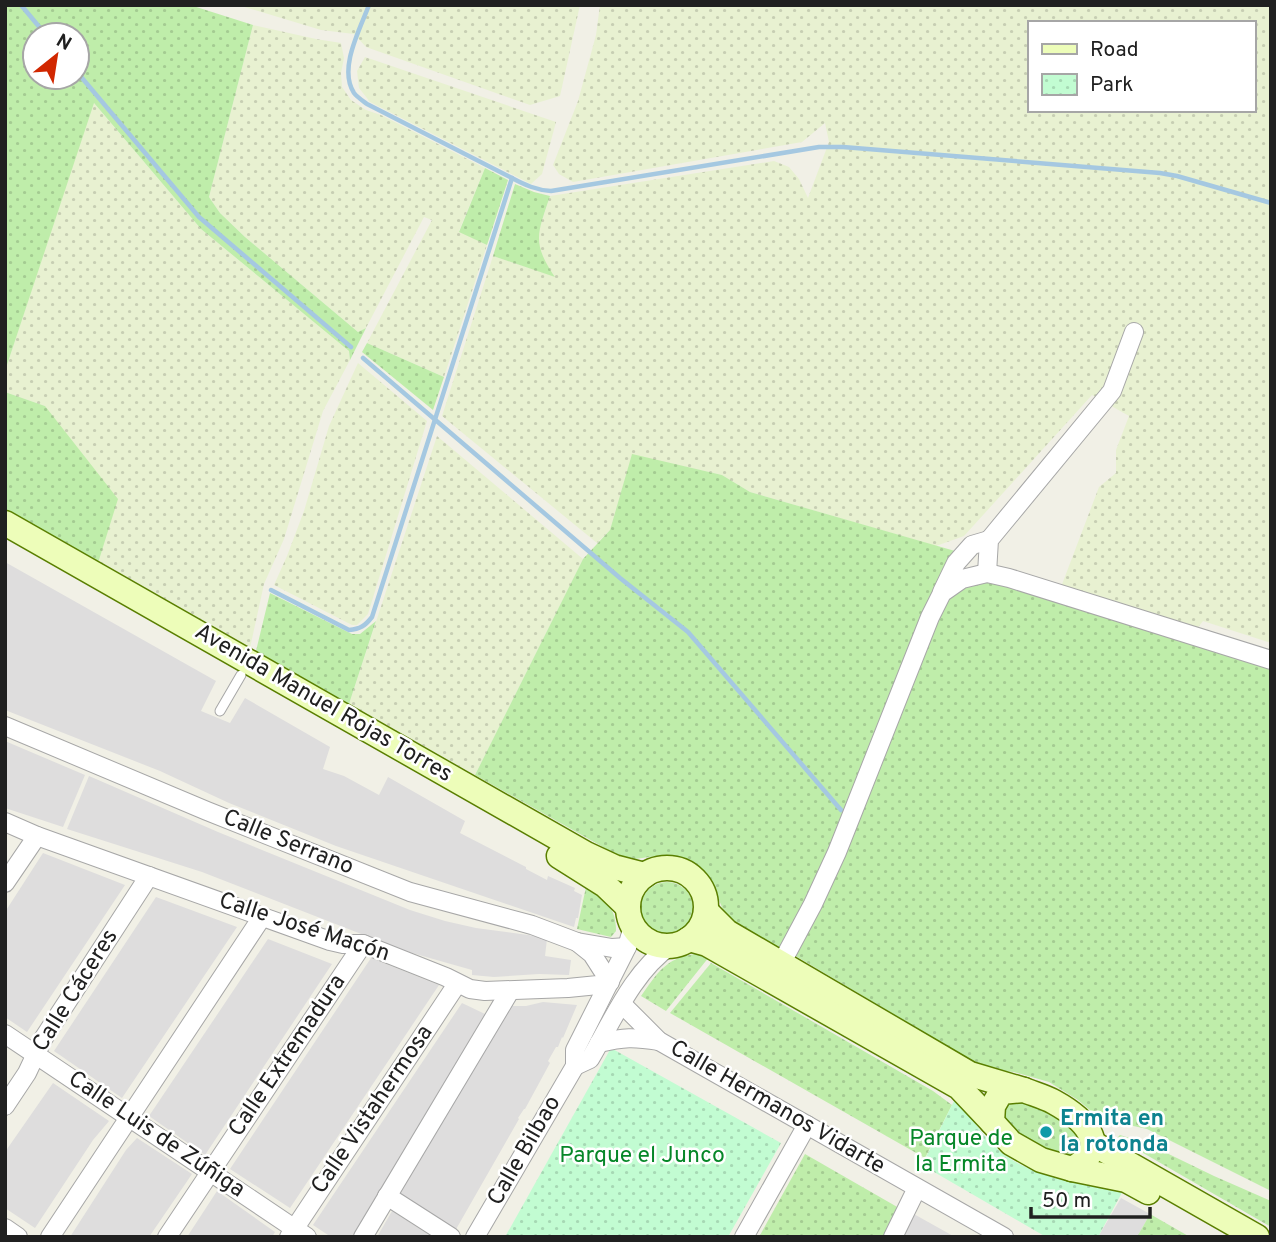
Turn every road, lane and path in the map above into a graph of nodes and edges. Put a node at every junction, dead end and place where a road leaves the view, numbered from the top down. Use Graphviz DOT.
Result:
graph roads {
  1 [pos="1135,332"];
  2 [pos="5,523"];
  3 [pos="5,540"];
  4 [pos="989,540"];
  5 [pos="987,573"];
  6 [pos="942,593"];
  7 [pos="1271,660"];
  8 [pos="241,675"];
  9 [pos="220,712"];
  10 [pos="5,726"];
  11 [pos="5,822"];
  12 [pos="37,836"];
  13 [pos="645,875"];
  14 [pos="149,876"];
  15 [pos="5,883"];
  16 [pos="706,911"];
  17 [pos="262,917"];
  18 [pos="629,927"];
  19 [pos="578,942"];
  20 [pos="679,943"];
  21 [pos="363,944"];
  22 [pos="781,964"];
  23 [pos="610,982"];
  24 [pos="457,984"];
  25 [pos="568,988"];
  26 [pos="510,991"];
  27 [pos="597,1005"];
  28 [pos="619,1010"];
  29 [pos="5,1034"];
  30 [pos="659,1041"];
  31 [pos="599,1043"];
  32 [pos="36,1054"];
  33 [pos="575,1066"];
  34 [pos="1024,1090"];
  35 [pos="5,1106"];
  36 [pos="129,1117"];
  37 [pos="992,1122"];
  38 [pos="807,1125"];
  39 [pos="1094,1144"];
  40 [pos="1072,1169"];
  41 [pos="210,1172"];
  42 [pos="917,1188"];
  43 [pos="387,1196"];
  44 [pos="5,1228"];
  45 [pos="297,1234"];
  46 [pos="18,1237"];
  47 [pos="50,1237"];
  48 [pos="167,1237"];
  49 [pos="363,1237"];
  50 [pos="451,1237"];
  51 [pos="475,1237"];
  52 [pos="744,1237"];
  53 [pos="893,1237"];
  54 [pos="1004,1237"];
  55 [pos="1226,1237"];
  56 [pos="1257,1237"];
  1 -- 4 [label="street"];
  2 -- 13 [label="main road, Avenida Manuel Rojas Torres"];
  3 -- 8 [label="main road, Avenida Manuel Rojas Torres"];
  4 -- 5 [label="street"];
  4 -- 6 [label="street"];
  5 -- 6 [label="street"];
  5 -- 7 [label="street"];
  6 -- 22 [label="street"];
  8 -- 9 [label="lane"];
  8 -- 18 [label="main road, Avenida Manuel Rojas Torres"];
  10 -- 19 [label="street, Calle Serrano"];
  11 -- 12 [label="street, Calle José Macón"];
  12 -- 14 [label="street, Calle José Macón"];
  12 -- 15 [label="street"];
  13 -- 16 [label="main road"];
  13 -- 18 [label="main road"];
  14 -- 17 [label="street, Calle José Macón"];
  14 -- 32 [label="street, Calle Cáceres"];
  16 -- 20 [label="main road"];
  16 -- 22 [label="main road"];
  17 -- 21 [label="street, Calle José Macón"];
  17 -- 36 [label="street"];
  18 -- 19 [label="street, Calle Serrano"];
  18 -- 20 [label="main road"];
  18 -- 23 [label="street, Calle Bilbao"];
  19 -- 23 [label="street, Calle Serrano"];
  20 -- 28 [label="street, Calle Bilbao"];
  20 -- 37 [label="main road"];
  21 -- 24 [label="street, Calle José Macón"];
  21 -- 41 [label="street, Calle Extremadura"];
  22 -- 34 [label="main road"];
  23 -- 25 [label="street, Calle José Macón"];
  23 -- 27 [label="street, Calle Bilbao"];
  24 -- 26 [label="street, Calle José Macón"];
  24 -- 45 [label="street, Calle Vistahermosa"];
  25 -- 26 [label="street, Calle José Macón"];
  25 -- 27 [label="street"];
  26 -- 43 [label="street"];
  27 -- 28 [label="street, Calle Hermanos Vidarte"];
  27 -- 33 [label="street, Calle Bilbao"];
  28 -- 30 [label="street, Calle Hermanos Vidarte"];
  28 -- 31 [label="street, Calle Bilbao"];
  29 -- 32 [label="street, Calle Luis de Zúñiga"];
  30 -- 31 [label="street, Calle Hermanos Vidarte"];
  30 -- 38 [label="street, Calle Hermanos Vidarte"];
  31 -- 33 [label="street, Calle Bilbao"];
  32 -- 35 [label="street, Calle Cáceres"];
  32 -- 36 [label="street, Calle Luis de Zúñiga"];
  33 -- 51 [label="street, Calle Bilbao"];
  34 -- 37 [label="main road"];
  34 -- 39 [label="main road"];
  36 -- 41 [label="street, Calle Luis de Zúñiga"];
  36 -- 47 [label="street"];
  37 -- 40 [label="main road"];
  38 -- 42 [label="street, Calle Hermanos Vidarte"];
  38 -- 52 [label="street"];
  39 -- 40 [label="main road"];
  39 -- 56 [label="main road"];
  40 -- 55 [label="main road"];
  41 -- 45 [label="street, Calle Luis de Zúñiga"];
  41 -- 48 [label="street, Calle Extremadura"];
  42 -- 53 [label="street"];
  42 -- 54 [label="street, Calle Hermanos Vidarte"];
  43 -- 49 [label="street"];
  43 -- 50 [label="street"];
  44 -- 46 [label="street"];
}
